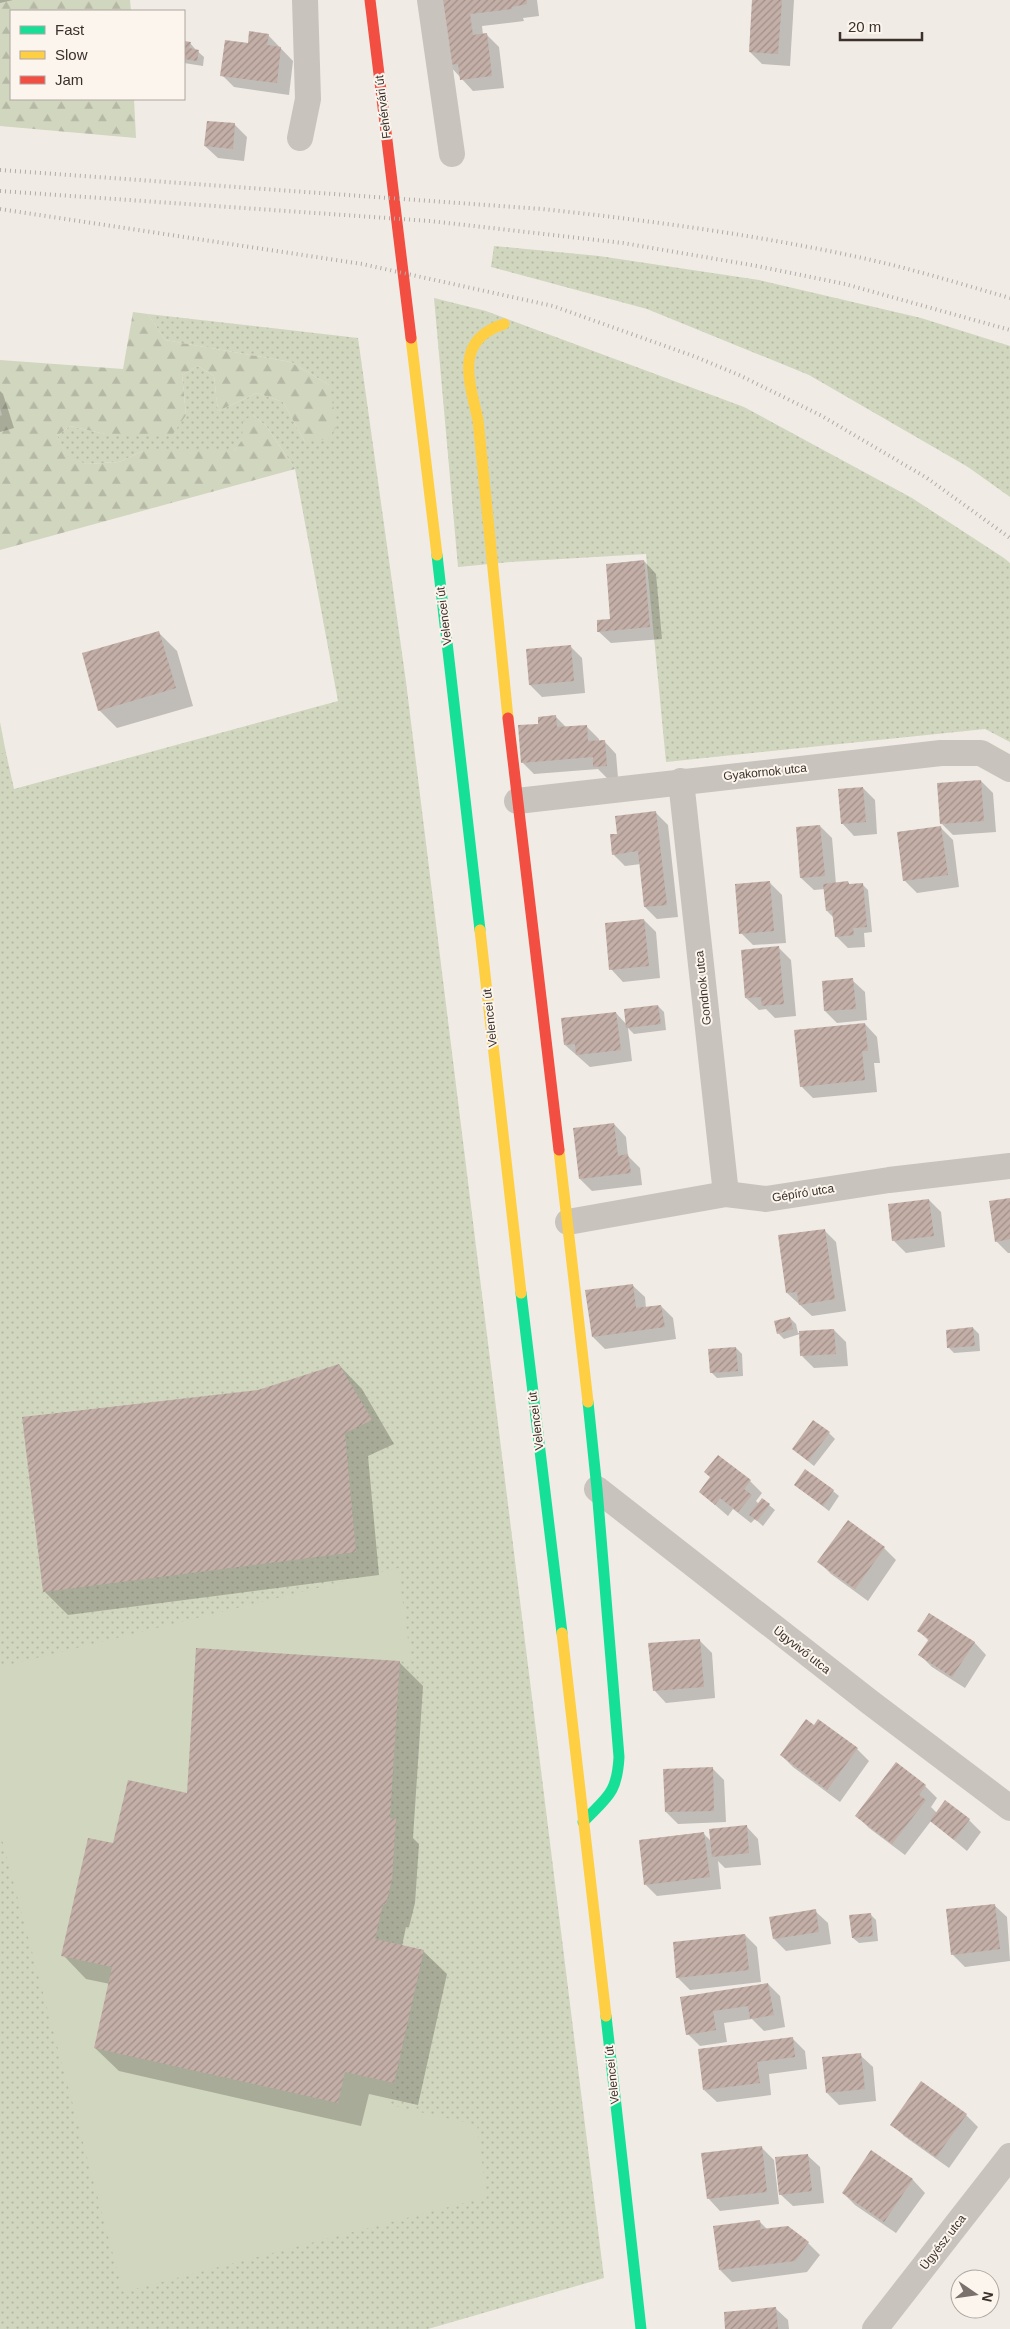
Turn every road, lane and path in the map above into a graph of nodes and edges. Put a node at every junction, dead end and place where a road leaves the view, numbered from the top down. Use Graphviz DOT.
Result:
graph roads {
  1 [pos="304,0"];
  2 [pos="370,0"];
  3 [pos="430,0"];
  4 [pos="300,138"];
  5 [pos="452,154"];
  6 [pos="396,215"];
  7 [pos="504,324"];
  8 [pos="1010,769"];
  9 [pos="681,781"];
  10 [pos="517,800"];
  11 [pos="1010,1166"];
  12 [pos="726,1194"];
  13 [pos="568,1222"];
  14 [pos="597,1489"];
  15 [pos="1010,1808"];
  16 [pos="583,1822"];
  17 [pos="1010,2156"];
  18 [pos="641,2329"];
  19 [pos="875,2329"];
  1 -- 4 [label="street"];
  2 -- 6 [label="main road, Fehérvári út"];
  3 -- 5 [label="street"];
  6 -- 16 [label="main road, Velencei út"];
  7 -- 10 [label="main road"];
  8 -- 9 [label="street, Gyakornok utca"];
  9 -- 10 [label="street, Gyakornok utca"];
  9 -- 12 [label="street, Gondnok utca"];
  10 -- 13 [label="main road"];
  11 -- 12 [label="street, Gépíró utca"];
  12 -- 13 [label="street, Gépíró utca"];
  13 -- 14 [label="main road"];
  14 -- 15 [label="street, Ügyvivő utca"];
  14 -- 16 [label="main road"];
  16 -- 18 [label="main road, Velencei út"];
  17 -- 19 [label="street, Ügyész utca"];
}
